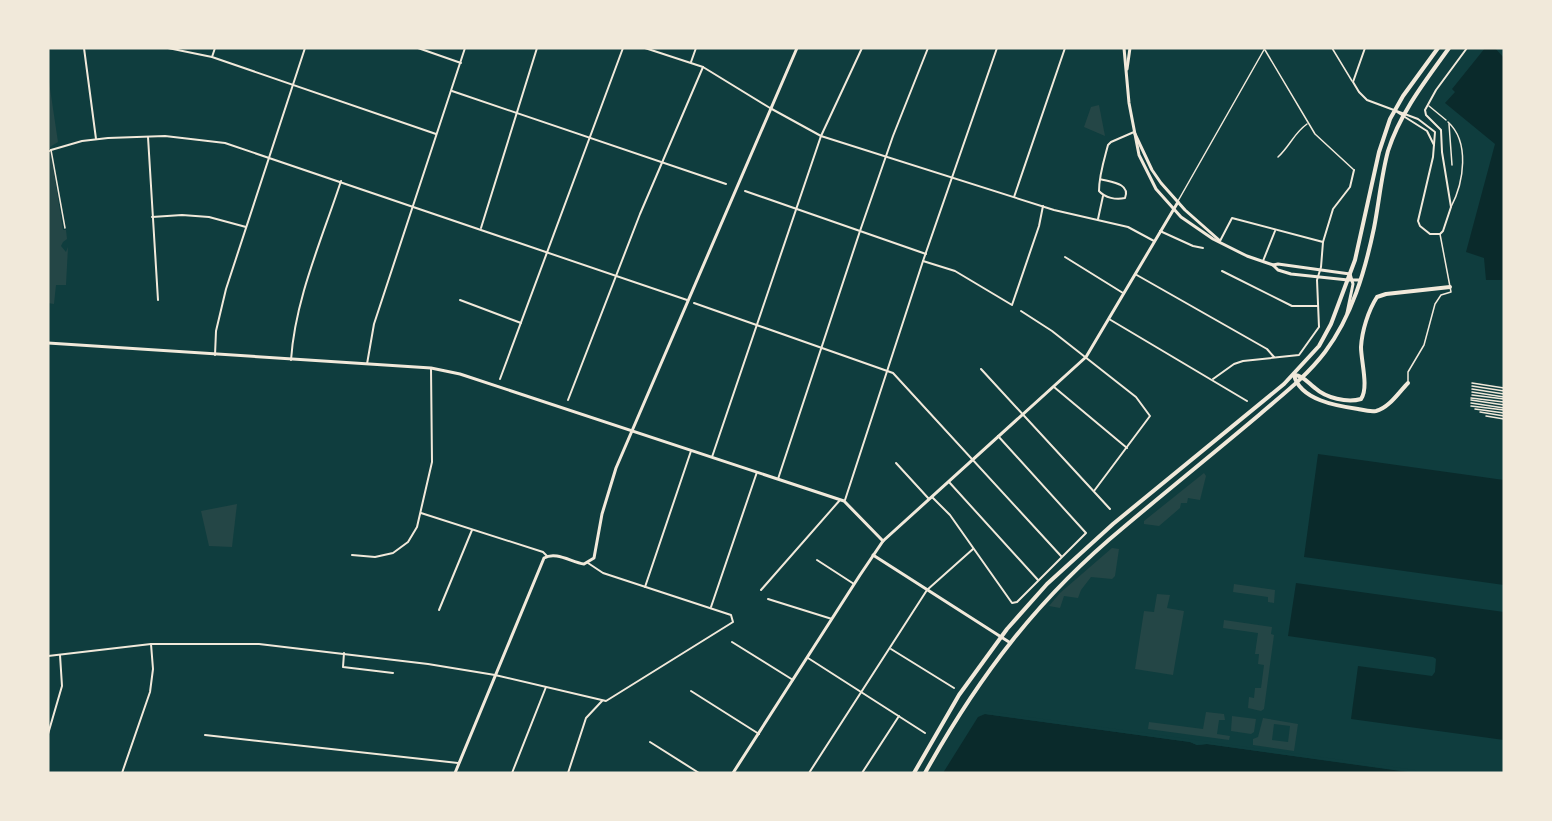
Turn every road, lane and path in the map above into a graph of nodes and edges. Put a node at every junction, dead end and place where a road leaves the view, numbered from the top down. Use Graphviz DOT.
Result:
graph roads {
  1 [pos="84,48"];
  2 [pos="168,48"];
  3 [pos="215,48"];
  4 [pos="305,48"];
  5 [pos="418,48"];
  6 [pos="465,48"];
  7 [pos="537,48"];
  8 [pos="623,48"];
  9 [pos="645,48"];
  10 [pos="696,48"];
  11 [pos="797,48"];
  12 [pos="862,48"];
  13 [pos="928,48"];
  14 [pos="997,48"];
  15 [pos="1065,48"];
  16 [pos="1124,48"];
  17 [pos="1130,48"];
  18 [pos="1332,48"];
  19 [pos="1365,48"];
  20 [pos="1438,48"];
  21 [pos="1449,48"];
  22 [pos="1467,48"];
  23 [pos="1265,49"];
  24 [pos="212,57"];
  25 [pos="691,62"];
  26 [pos="461,63"];
  27 [pos="703,67"];
  28 [pos="1127,70"];
  29 [pos="1353,82"];
  30 [pos="293,86"];
  31 [pos="452,91"];
  32 [pos="1427,105"];
  33 [pos="770,108"];
  34 [pos="1395,110"];
  35 [pos="517,112"];
  36 [pos="1404,115"];
  37 [pos="1448,122"];
  38 [pos="1307,124"];
  39 [pos="1134,132"];
  40 [pos="436,134"];
  41 [pos="1211,134"];
  42 [pos="821,136"];
  43 [pos="1215,136"];
  44 [pos="148,137"];
  45 [pos="590,137"];
  46 [pos="96,139"];
  47 [pos="50,151"];
  48 [pos="886,156"];
  49 [pos="270,157"];
  50 [pos="1278,157"];
  51 [pos="661,162"];
  52 [pos="1452,165"];
  53 [pos="1354,170"];
  54 [pos="952,177"];
  55 [pos="1100,179"];
  56 [pos="341,181"];
  57 [pos="726,184"];
  58 [pos="745,191"];
  59 [pos="1103,196"];
  60 [pos="1014,197"];
  61 [pos="1178,202"];
  62 [pos="412,205"];
  63 [pos="1043,206"];
  64 [pos="1451,207"];
  65 [pos="795,208"];
  66 [pos="1173,208"];
  67 [pos="152,217"];
  68 [pos="1098,220"];
  69 [pos="246,227"];
  70 [pos="65,228"];
  71 [pos="481,228"];
  72 [pos="860,231"];
  73 [pos="1160,231"];
  74 [pos="1275,231"];
  75 [pos="1440,234"];
  76 [pos="1154,241"];
  77 [pos="1221,241"];
  78 [pos="1323,242"];
  79 [pos="1203,248"];
  80 [pos="547,253"];
  81 [pos="926,254"];
  82 [pos="1065,257"];
  83 [pos="923,261"];
  84 [pos="1263,262"];
  85 [pos="1273,266"];
  86 [pos="1320,269"];
  87 [pos="1222,271"];
  88 [pos="1135,274"];
  89 [pos="1350,274"];
  90 [pos="616,276"];
  91 [pos="1318,276"];
  92 [pos="1361,280"];
  93 [pos="1350,281"];
  94 [pos="1450,287"];
  95 [pos="1123,293"];
  96 [pos="158,300"];
  97 [pos="460,300"];
  98 [pos="687,300"];
  99 [pos="694,303"];
  100 [pos="1318,306"];
  101 [pos="1021,311"];
  102 [pos="1347,317"];
  103 [pos="1109,319"];
  104 [pos="521,323"];
  105 [pos="755,325"];
  106 [pos="48,343"];
  107 [pos="821,347"];
  108 [pos="215,355"];
  109 [pos="1086,357"];
  110 [pos="1274,357"];
  111 [pos="291,360"];
  112 [pos="367,364"];
  113 [pos="431,368"];
  114 [pos="981,369"];
  115 [pos="888,370"];
  116 [pos="1294,375"];
  117 [pos="1304,377"];
  118 [pos="500,379"];
  119 [pos="1213,380"];
  120 [pos="1297,383"];
  121 [pos="1408,383"];
  122 [pos="1054,387"];
  123 [pos="1472,395"];
  124 [pos="568,399"];
  125 [pos="1247,401"];
  126 [pos="1504,403"];
  127 [pos="1475,409"];
  128 [pos="1480,412"];
  129 [pos="1023,414"];
  130 [pos="1486,416"];
  131 [pos="631,430"];
  132 [pos="998,436"];
  133 [pos="1127,448"];
  134 [pos="691,450"];
  135 [pos="712,457"];
  136 [pos="972,459"];
  137 [pos="896,463"];
  138 [pos="757,472"];
  139 [pos="778,479"];
  140 [pos="948,481"];
  141 [pos="1094,491"];
  142 [pos="931,497"];
  143 [pos="842,500"];
  144 [pos="1110,509"];
  145 [pos="421,513"];
  146 [pos="472,529"];
  147 [pos="883,541"];
  148 [pos="973,548"];
  149 [pos="352,555"];
  150 [pos="873,555"];
  151 [pos="547,556"];
  152 [pos="1061,556"];
  153 [pos="817,560"];
  154 [pos="588,563"];
  155 [pos="1038,580"];
  156 [pos="854,584"];
  157 [pos="645,587"];
  158 [pos="761,590"];
  159 [pos="927,590"];
  160 [pos="768,599"];
  161 [pos="711,608"];
  162 [pos="439,610"];
  163 [pos="832,619"];
  164 [pos="1001,637"];
  165 [pos="732,642"];
  166 [pos="1009,642"];
  167 [pos="152,644"];
  168 [pos="891,649"];
  169 [pos="344,653"];
  170 [pos="60,655"];
  171 [pos="48,656"];
  172 [pos="808,658"];
  173 [pos="393,673"];
  174 [pos="495,675"];
  175 [pos="793,680"];
  176 [pos="546,687"];
  177 [pos="954,688"];
  178 [pos="691,691"];
  179 [pos="862,692"];
  180 [pos="604,701"];
  181 [pos="899,716"];
  182 [pos="926,733"];
  183 [pos="48,734"];
  184 [pos="759,734"];
  185 [pos="205,735"];
  186 [pos="650,742"];
  187 [pos="459,763"];
  188 [pos="122,773"];
  189 [pos="455,773"];
  190 [pos="512,773"];
  191 [pos="568,773"];
  192 [pos="699,773"];
  193 [pos="734,773"];
  194 [pos="810,773"];
  195 [pos="862,773"];
  196 [pos="914,773"];
  197 [pos="925,773"];
  1 -- 46 [label="street"];
  2 -- 24 [label="street"];
  3 -- 24 [label="street"];
  4 -- 30 [label="street"];
  5 -- 26 [label="street"];
  6 -- 26 [label="street"];
  7 -- 35 [label="street"];
  8 -- 45 [label="street"];
  9 -- 25 [label="street"];
  10 -- 25 [label="street"];
  11 -- 33 [label="street"];
  12 -- 42 [label="street"];
  13 -- 48 [label="street"];
  14 -- 54 [label="street"];
  15 -- 60 [label="street"];
  16 -- 28 [label="street"];
  17 -- 28 [label="street"];
  18 -- 29 [label="street"];
  19 -- 29 [label="street"];
  20 -- 34 [label="main road"];
  21 -- 36 [label="main road"];
  22 -- 32 [label="street"];
  23 -- 38 [label="street"];
  23 -- 43 [label="street"];
  24 -- 30 [label="street"];
  25 -- 27 [label="street"];
  26 -- 31 [label="street"];
  27 -- 33 [label="street"];
  27 -- 51 [label="street"];
  28 -- 39 [label="street"];
  29 -- 34 [label="street"];
  30 -- 40 [label="street"];
  30 -- 49 [label="street"];
  31 -- 35 [label="street"];
  31 -- 40 [label="street"];
  32 -- 37 [label="street"];
  32 -- 64 [label="street"];
  33 -- 42 [label="street"];
  33 -- 98 [label="street"];
  34 -- 36 [label="street"];
  34 -- 89 [label="main road"];
  35 -- 45 [label="street"];
  35 -- 71 [label="street"];
  36 -- 75 [label="street"];
  36 -- 92 [label="main road"];
  37 -- 52 [label="street"];
  37 -- 64 [label="street"];
  38 -- 50 [label="street"];
  38 -- 53 [label="street"];
  39 -- 55 [label="street"];
  39 -- 61 [label="street"];
  39 -- 66 [label="street"];
  40 -- 62 [label="street"];
  41 -- 43 [label="street"];
  42 -- 48 [label="street"];
  42 -- 65 [label="street"];
  43 -- 61 [label="street"];
  44 -- 46 [label="street"];
  44 -- 49 [label="street"];
  44 -- 67 [label="street"];
  45 -- 51 [label="street"];
  45 -- 80 [label="street"];
  46 -- 47 [label="street"];
  47 -- 70 [label="street"];
  48 -- 54 [label="street"];
  48 -- 72 [label="street"];
  49 -- 56 [label="street"];
  49 -- 69 [label="street"];
  51 -- 57 [label="street"];
  51 -- 90 [label="street"];
  53 -- 78 [label="street"];
  54 -- 60 [label="street"];
  54 -- 81 [label="street"];
  55 -- 59 [label="street"];
  55 -- 59 [label="street"];
  56 -- 62 [label="street"];
  56 -- 111 [label="street"];
  58 -- 65 [label="street"];
  59 -- 68 [label="street"];
  60 -- 63 [label="street"];
  61 -- 66 [label="street"];
  61 -- 77 [label="street"];
  62 -- 71 [label="street"];
  62 -- 112 [label="street"];
  63 -- 68 [label="street"];
  63 -- 83 [label="street"];
  64 -- 75 [label="street"];
  65 -- 72 [label="street"];
  65 -- 105 [label="street"];
  66 -- 73 [label="street"];
  66 -- 77 [label="street"];
  67 -- 69 [label="street"];
  67 -- 96 [label="street"];
  68 -- 76 [label="street"];
  69 -- 108 [label="street"];
  71 -- 80 [label="street"];
  72 -- 81 [label="street"];
  72 -- 107 [label="street"];
  73 -- 76 [label="street"];
  73 -- 79 [label="street"];
  74 -- 77 [label="street"];
  74 -- 78 [label="street"];
  74 -- 84 [label="street"];
  75 -- 94 [label="street"];
  76 -- 88 [label="street"];
  77 -- 84 [label="street"];
  78 -- 86 [label="street"];
  80 -- 90 [label="street"];
  80 -- 104 [label="street"];
  81 -- 83 [label="street"];
  82 -- 95 [label="street"];
  83 -- 115 [label="street"];
  84 -- 85 [label="street"];
  85 -- 86 [label="street"];
  85 -- 91 [label="street"];
  86 -- 89 [label="street"];
  86 -- 91 [label="street"];
  87 -- 100 [label="street"];
  88 -- 95 [label="street"];
  88 -- 110 [label="street"];
  89 -- 93 [label="main road"];
  90 -- 98 [label="street"];
  90 -- 124 [label="street"];
  91 -- 93 [label="street"];
  91 -- 100 [label="street"];
  92 -- 93 [label="street"];
  92 -- 102 [label="main road"];
  93 -- 102 [label="street"];
  93 -- 116 [label="main road"];
  94 -- 117 [label="main road"];
  94 -- 121 [label="street"];
  95 -- 103 [label="street"];
  97 -- 104 [label="street"];
  98 -- 131 [label="street"];
  99 -- 105 [label="street"];
  100 -- 110 [label="street"];
  101 -- 109 [label="street"];
  102 -- 117 [label="main road"];
  103 -- 109 [label="street"];
  103 -- 119 [label="street"];
  104 -- 118 [label="street"];
  105 -- 107 [label="street"];
  105 -- 135 [label="street"];
  106 -- 108 [label="street"];
  107 -- 115 [label="street"];
  107 -- 139 [label="street"];
  108 -- 111 [label="street"];
  109 -- 122 [label="street"];
  109 -- 133 [label="street"];
  110 -- 119 [label="street"];
  111 -- 112 [label="street"];
  112 -- 113 [label="street"];
  113 -- 131 [label="street"];
  113 -- 145 [label="street"];
  114 -- 129 [label="street"];
  115 -- 136 [label="street"];
  115 -- 143 [label="street"];
  116 -- 117 [label="main road"];
  116 -- 120 [label="main road"];
  116 -- 164 [label="main road"];
  117 -- 120 [label="main road"];
  119 -- 125 [label="street"];
  120 -- 121 [label="main road"];
  120 -- 166 [label="main road"];
  122 -- 129 [label="street"];
  122 -- 133 [label="street"];
  123 -- 126 [label="street"];
  123 -- 126 [label="street"];
  123 -- 126 [label="street"];
  123 -- 126 [label="street"];
  126 -- 127 [label="street"];
  126 -- 128 [label="street"];
  126 -- 130 [label="street"];
  129 -- 132 [label="street"];
  129 -- 141 [label="street"];
  131 -- 134 [label="street"];
  131 -- 154 [label="street"];
  132 -- 136 [label="street"];
  132 -- 152 [label="street"];
  133 -- 141 [label="street"];
  134 -- 135 [label="street"];
  134 -- 157 [label="street"];
  135 -- 138 [label="street"];
  136 -- 140 [label="street"];
  136 -- 152 [label="street"];
  137 -- 142 [label="street"];
  138 -- 139 [label="street"];
  138 -- 161 [label="street"];
  139 -- 143 [label="street"];
  140 -- 142 [label="street"];
  140 -- 155 [label="street"];
  141 -- 144 [label="street"];
  142 -- 147 [label="street"];
  142 -- 148 [label="street"];
  143 -- 147 [label="street"];
  143 -- 158 [label="street"];
  145 -- 146 [label="street"];
  145 -- 149 [label="street"];
  146 -- 151 [label="street"];
  146 -- 162 [label="street"];
  147 -- 150 [label="street"];
  148 -- 155 [label="street"];
  148 -- 159 [label="street"];
  150 -- 156 [label="street"];
  150 -- 159 [label="street"];
  151 -- 154 [label="street"];
  151 -- 174 [label="street"];
  152 -- 155 [label="street"];
  153 -- 156 [label="street"];
  154 -- 157 [label="street"];
  156 -- 163 [label="street"];
  157 -- 161 [label="street"];
  159 -- 164 [label="street"];
  159 -- 168 [label="street"];
  160 -- 163 [label="street"];
  161 -- 180 [label="street"];
  163 -- 172 [label="street"];
  164 -- 166 [label="street"];
  164 -- 196 [label="main road"];
  165 -- 175 [label="street"];
  166 -- 197 [label="main road"];
  167 -- 169 [label="street"];
  167 -- 170 [label="street"];
  167 -- 188 [label="street"];
  168 -- 177 [label="street"];
  168 -- 179 [label="street"];
  169 -- 173 [label="street"];
  169 -- 174 [label="street"];
  170 -- 171 [label="street"];
  170 -- 183 [label="street"];
  172 -- 175 [label="street"];
  172 -- 179 [label="street"];
  174 -- 176 [label="street"];
  174 -- 187 [label="street"];
  175 -- 184 [label="street"];
  176 -- 180 [label="street"];
  176 -- 190 [label="street"];
  178 -- 184 [label="street"];
  179 -- 181 [label="street"];
  179 -- 194 [label="street"];
  180 -- 191 [label="street"];
  181 -- 182 [label="street"];
  181 -- 195 [label="street"];
  184 -- 193 [label="street"];
  185 -- 187 [label="street"];
  186 -- 192 [label="street"];
  187 -- 189 [label="street"];
}
